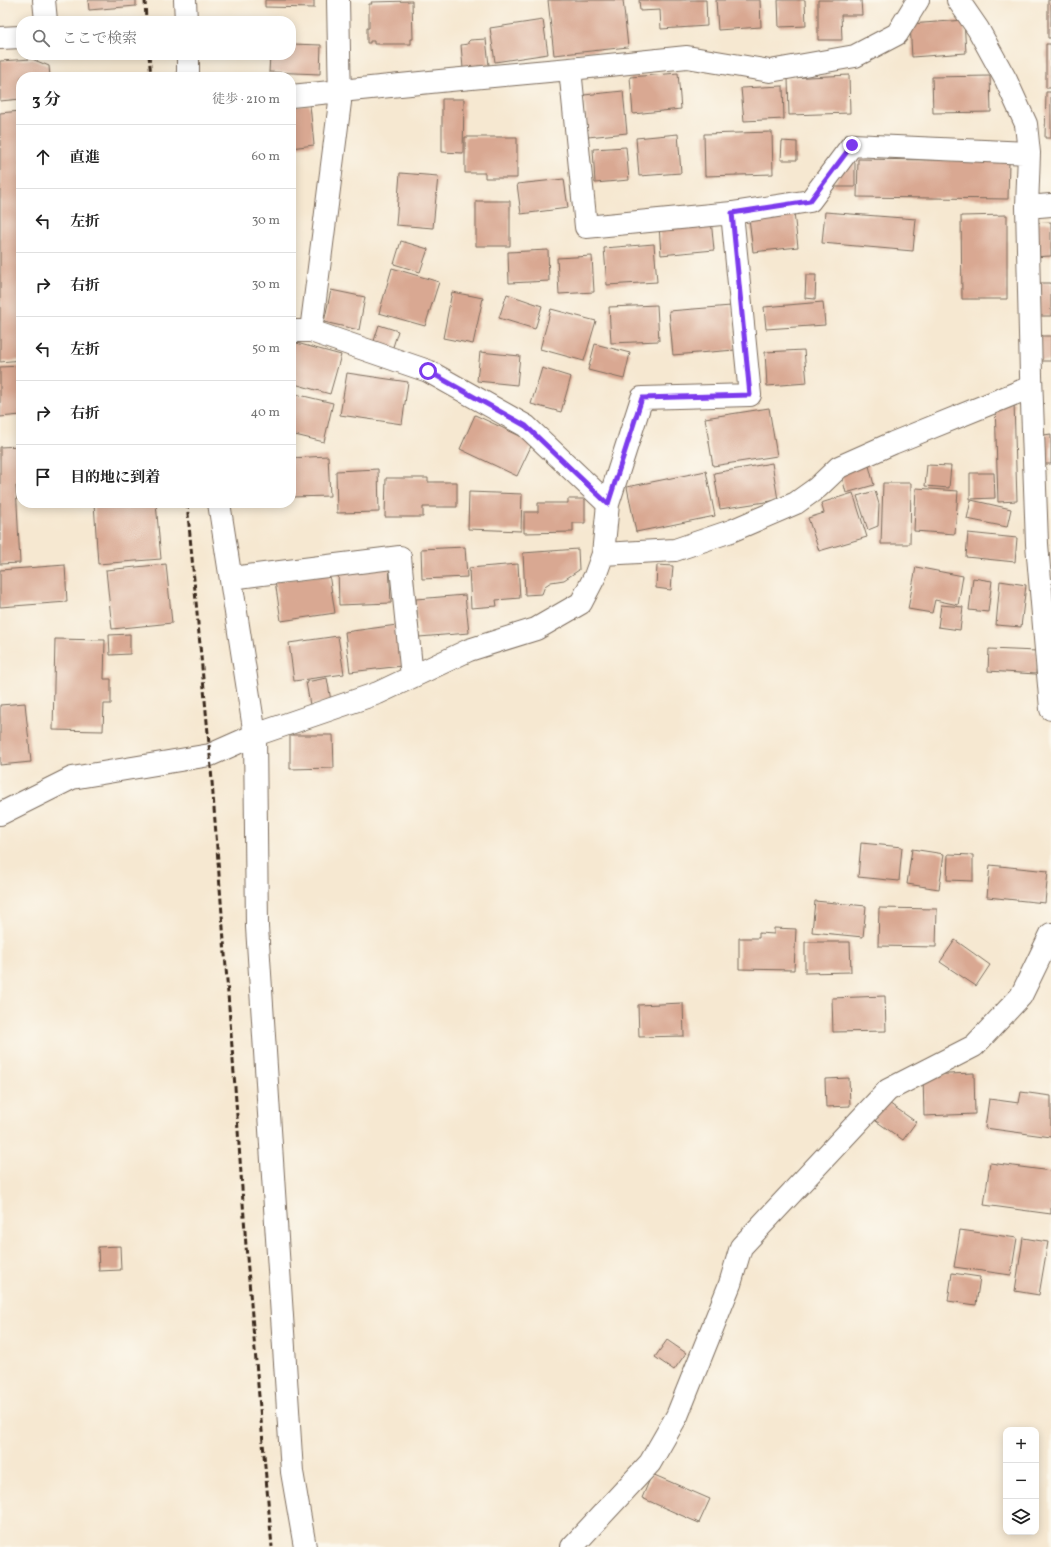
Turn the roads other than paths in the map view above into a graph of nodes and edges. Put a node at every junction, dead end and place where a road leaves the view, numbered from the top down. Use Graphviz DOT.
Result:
graph roads {
  1 [pos="44,0"];
  2 [pos="185,0"];
  3 [pos="338,0"];
  4 [pos="918,0"];
  5 [pos="958,0"];
  6 [pos="46,16"];
  7 [pos="186,16"];
  8 [pos="16,37"];
  9 [pos="0,38"];
  10 [pos="188,60"];
  11 [pos="570,69"];
  12 [pos="188,72"];
  13 [pos="339,91"];
  14 [pos="296,95"];
  15 [pos="1029,153"];
  16 [pos="1051,206"];
  17 [pos="1027,207"];
  18 [pos="732,213"];
  19 [pos="301,331"];
  20 [pos="1031,387"];
  21 [pos="608,504"];
  22 [pos="220,508"];
  23 [pos="1044,543"];
  24 [pos="603,554"];
  25 [pos="231,578"];
  26 [pos="412,676"];
  27 [pos="1050,686"];
  28 [pos="1051,710"];
  29 [pos="255,735"];
  30 [pos="0,814"];
  31 [pos="1051,934"];
  32 [pos="305,1547"];
  33 [pos="572,1547"];
  1 -- 6 [label="street"];
  2 -- 7 [label="street"];
  3 -- 13 [label="street"];
  4 -- 11 [label="street"];
  5 -- 15 [label="street"];
  8 -- 9 [label="street"];
  10 -- 12 [label="street"];
  11 -- 13 [label="street"];
  11 -- 18 [label="street"];
  13 -- 14 [label="street"];
  13 -- 19 [label="street"];
  15 -- 17 [label="street"];
  15 -- 18 [label="street"];
  16 -- 17 [label="street"];
  17 -- 20 [label="street"];
  18 -- 21 [label="street"];
  19 -- 21 [label="street"];
  20 -- 23 [label="street"];
  20 -- 24 [label="street"];
  21 -- 24 [label="street"];
  22 -- 25 [label="street"];
  23 -- 27 [label="street"];
  24 -- 26 [label="street"];
  25 -- 26 [label="street"];
  25 -- 29 [label="street"];
  26 -- 29 [label="street"];
  27 -- 28 [label="street"];
  29 -- 30 [label="street"];
  29 -- 32 [label="street"];
  31 -- 33 [label="street"];
}
